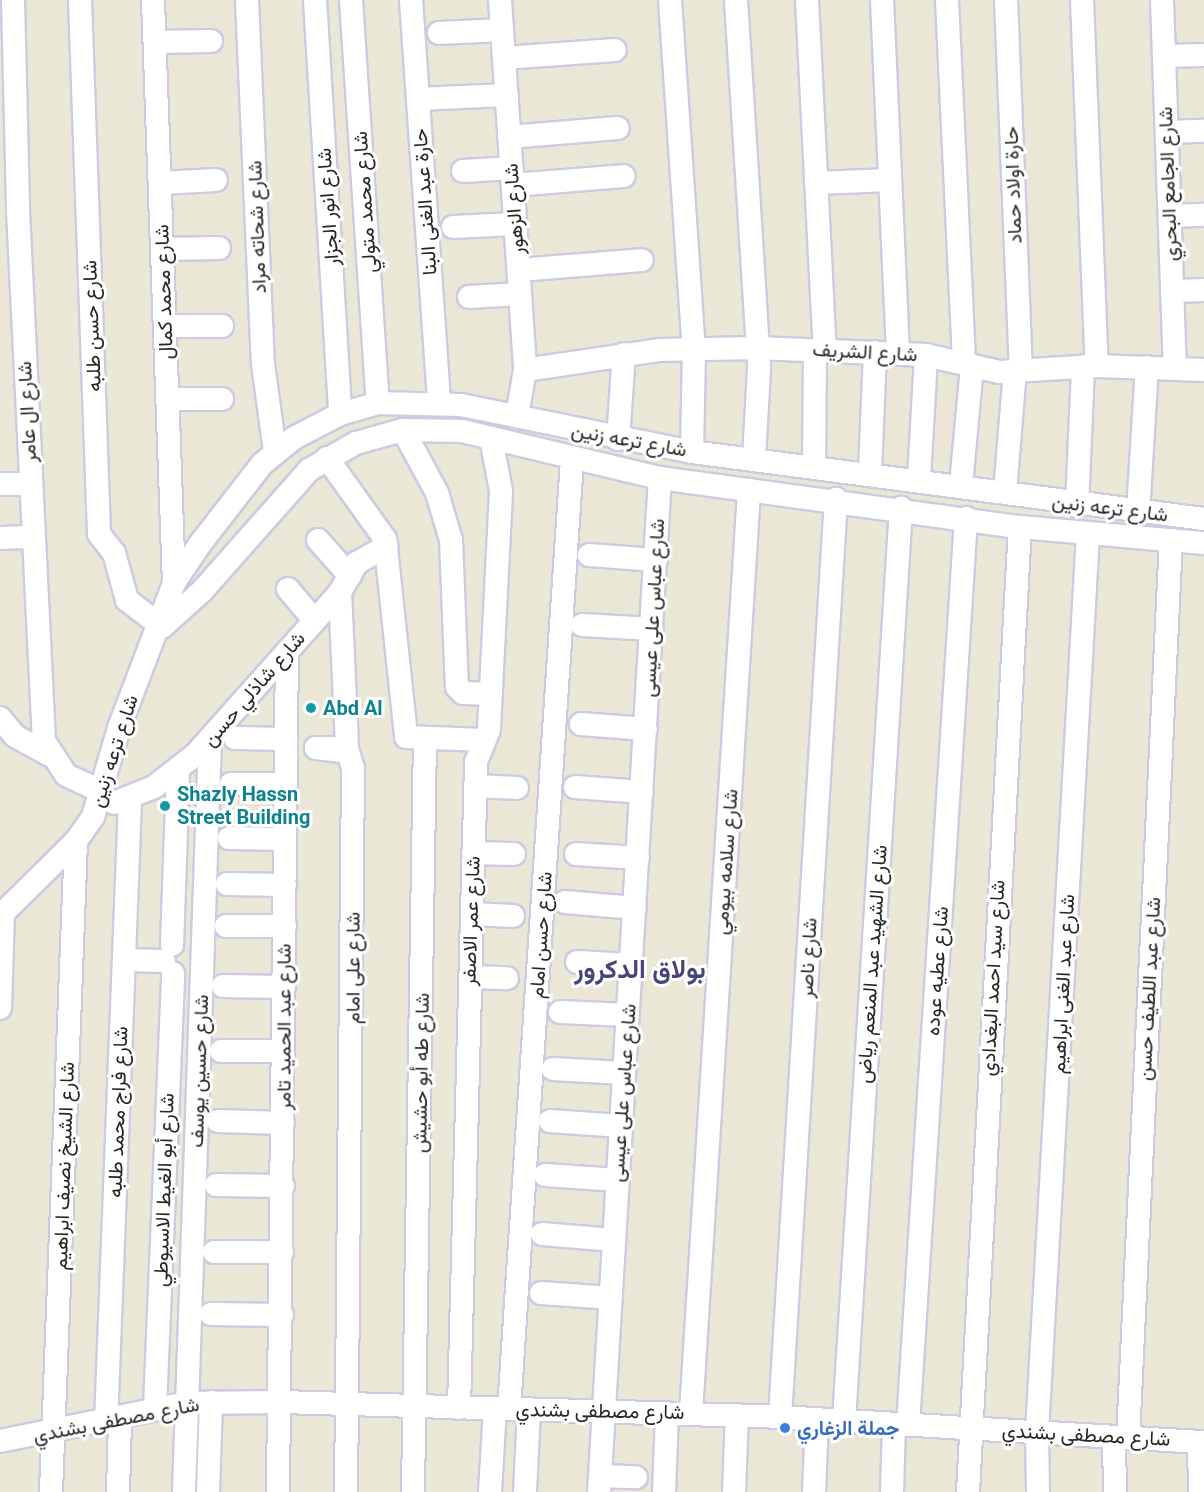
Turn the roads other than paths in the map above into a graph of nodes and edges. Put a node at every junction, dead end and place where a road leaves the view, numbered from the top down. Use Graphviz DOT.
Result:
graph roads {
  1 [pos="13,0"];
  2 [pos="80,0"];
  3 [pos="153,0"];
  4 [pos="247,0"];
  5 [pos="315,0"];
  6 [pos="351,0"];
  7 [pos="411,0"];
  8 [pos="500,0"];
  9 [pos="670,0"];
  10 [pos="736,0"];
  11 [pos="807,0"];
  12 [pos="882,0"];
  13 [pos="947,0"];
  14 [pos="1006,0"];
  15 [pos="1082,0"];
  16 [pos="1162,0"];
  17 [pos="502,30"];
  18 [pos="439,33"];
  19 [pos="211,41"];
  20 [pos="155,42"];
  21 [pos="615,50"];
  22 [pos="1204,54"];
  23 [pos="1164,56"];
  24 [pos="504,58"];
  25 [pos="507,95"];
  26 [pos="418,99"];
  27 [pos="618,128"];
  28 [pos="1204,131"];
  29 [pos="1167,132"];
  30 [pos="509,137"];
  31 [pos="463,171"];
  32 [pos="512,176"];
  33 [pos="624,176"];
  34 [pos="216,180"];
  35 [pos="890,180"];
  36 [pos="160,183"];
  37 [pos="816,183"];
  38 [pos="9,210"];
  39 [pos="1204,215"];
  40 [pos="1170,216"];
  41 [pos="515,224"];
  42 [pos="453,227"];
  43 [pos="219,248"];
  44 [pos="162,249"];
  45 [pos="642,260"];
  46 [pos="519,270"];
  47 [pos="1204,290"];
  48 [pos="1172,291"];
  49 [pos="520,294"];
  50 [pos="469,297"];
  51 [pos="165,326"];
  52 [pos="222,326"];
  53 [pos="757,348"];
  54 [pos="694,349"];
  55 [pos="820,350"];
  56 [pos="875,352"];
  57 [pos="898,352"];
  58 [pos="624,354"];
  59 [pos="926,355"];
  60 [pos="968,365"];
  61 [pos="1090,366"];
  62 [pos="1147,367"];
  63 [pos="1175,368"];
  64 [pos="525,370"];
  65 [pos="1204,370"];
  66 [pos="1018,371"];
  67 [pos="167,399"];
  68 [pos="222,399"];
  69 [pos="378,403"];
  70 [pos="439,403"];
  71 [pos="340,414"];
  72 [pos="518,416"];
  73 [pos="403,430"];
  74 [pos="490,438"];
  75 [pos="618,439"];
  76 [pos="275,452"];
  77 [pos="693,452"];
  78 [pos="327,458"];
  79 [pos="754,459"];
  80 [pos="572,460"];
  81 [pos="814,464"];
  82 [pos="870,471"];
  83 [pos="660,478"];
  84 [pos="919,478"];
  85 [pos="0,484"];
  86 [pos="30,484"];
  87 [pos="961,485"];
  88 [pos="749,490"];
  89 [pos="1005,492"];
  90 [pos="836,499"];
  91 [pos="1077,506"];
  92 [pos="901,508"];
  93 [pos="1138,513"];
  94 [pos="966,518"];
  95 [pos="1204,519"];
  96 [pos="1020,527"];
  97 [pos="1088,535"];
  98 [pos="33,537"];
  99 [pos="0,538"];
  100 [pos="318,540"];
  101 [pos="1171,540"];
  102 [pos="1204,543"];
  103 [pos="387,546"];
  104 [pos="589,555"];
  105 [pos="656,560"];
  106 [pos="174,583"];
  107 [pos="345,584"];
  108 [pos="288,589"];
  109 [pos="314,620"];
  110 [pos="582,625"];
  111 [pos="162,627"];
  112 [pos="652,629"];
  113 [pos="287,652"];
  114 [pos="491,694"];
  115 [pos="2,719"];
  116 [pos="582,724"];
  117 [pos="645,729"];
  118 [pos="235,738"];
  119 [pos="210,740"];
  120 [pos="425,740"];
  121 [pos="484,740"];
  122 [pos="286,743"];
  123 [pos="316,748"];
  124 [pos="48,754"];
  125 [pos="178,770"];
  126 [pos="231,784"];
  127 [pos="286,784"];
  128 [pos="475,786"];
  129 [pos="574,787"];
  130 [pos="517,788"];
  131 [pos="642,792"];
  132 [pos="101,797"];
  133 [pos="130,801"];
  134 [pos="229,838"];
  135 [pos="285,839"];
  136 [pos="76,841"];
  137 [pos="473,853"];
  138 [pos="514,854"];
  139 [pos="576,854"];
  140 [pos="638,858"];
  141 [pos="227,884"];
  142 [pos="285,885"];
  143 [pos="565,902"];
  144 [pos="635,908"];
  145 [pos="472,914"];
  146 [pos="2,915"];
  147 [pos="513,916"];
  148 [pos="226,926"];
  149 [pos="285,926"];
  150 [pos="124,960"];
  151 [pos="170,960"];
  152 [pos="577,962"];
  153 [pos="631,965"];
  154 [pos="470,977"];
  155 [pos="507,978"];
  156 [pos="224,986"];
  157 [pos="284,987"];
  158 [pos="0,1008"];
  159 [pos="560,1012"];
  160 [pos="628,1016"];
  161 [pos="221,1051"];
  162 [pos="284,1051"];
  163 [pos="553,1070"];
  164 [pos="624,1073"];
  165 [pos="218,1121"];
  166 [pos="550,1121"];
  167 [pos="283,1123"];
  168 [pos="621,1126"];
  169 [pos="545,1175"];
  170 [pos="618,1180"];
  171 [pos="216,1185"];
  172 [pos="283,1186"];
  173 [pos="542,1234"];
  174 [pos="614,1240"];
  175 [pos="214,1252"];
  176 [pos="282,1252"];
  177 [pos="541,1293"];
  178 [pos="610,1298"];
  179 [pos="212,1314"];
  180 [pos="282,1315"];
  181 [pos="280,1401"];
  182 [pos="211,1402"];
  183 [pos="187,1403"];
  184 [pos="351,1404"];
  185 [pos="417,1406"];
  186 [pos="155,1408"];
  187 [pos="459,1408"];
  188 [pos="511,1409"];
  189 [pos="603,1413"];
  190 [pos="667,1413"];
  191 [pos="691,1413"];
  192 [pos="737,1415"];
  193 [pos="780,1417"];
  194 [pos="817,1419"];
  195 [pos="844,1420"];
  196 [pos="113,1421"];
  197 [pos="901,1424"];
  198 [pos="967,1428"];
  199 [pos="1037,1432"];
  200 [pos="53,1434"];
  201 [pos="1121,1438"];
  202 [pos="0,1441"];
  203 [pos="1202,1442"];
  204 [pos="636,1477"];
  205 [pos="600,1484"];
  206 [pos="51,1492"];
  207 [pos="118,1492"];
  208 [pos="184,1492"];
  209 [pos="208,1492"];
  210 [pos="278,1492"];
  211 [pos="346,1492"];
  212 [pos="413,1492"];
  213 [pos="490,1492"];
  214 [pos="525,1492"];
  215 [pos="664,1492"];
  216 [pos="734,1492"];
  217 [pos="814,1492"];
  218 [pos="892,1492"];
  219 [pos="968,1492"];
  220 [pos="1038,1492"];
  221 [pos="1115,1492"];
  222 [pos="1200,1492"];
  1 -- 38 [label="street, شارع ال عامر"];
  2 -- 111 [label="street, شارع حسن طلبه"];
  3 -- 20 [label="street, شارع محمد كمال"];
  4 -- 76 [label="street, شارع شحاته مراد"];
  5 -- 71 [label="street, شارع انور الجزار"];
  6 -- 69 [label="street, شارع محمد متولي"];
  7 -- 26 [label="street, حارة عبد الغنى البنا"];
  8 -- 17 [label="street, شارع الزهور"];
  9 -- 54 [label="street"];
  10 -- 53 [label="street"];
  11 -- 37 [label="street"];
  12 -- 35 [label="street"];
  13 -- 60 [label="street"];
  14 -- 66 [label="street, حارة اولاد حماد"];
  15 -- 61 [label="street"];
  16 -- 23 [label="street, شارع الجامع البحري"];
  17 -- 18 [label="street"];
  17 -- 24 [label="street, شارع الزهور"];
  19 -- 20 [label="street"];
  20 -- 36 [label="street, شارع محمد كمال"];
  21 -- 24 [label="street"];
  22 -- 23 [label="street"];
  23 -- 29 [label="street, شارع الجامع البحري"];
  24 -- 25 [label="street, شارع الزهور"];
  25 -- 26 [label="street"];
  25 -- 30 [label="street, شارع الزهور"];
  26 -- 70 [label="street, حارة عبد الغنى البنا"];
  27 -- 30 [label="street"];
  28 -- 29 [label="street"];
  29 -- 40 [label="street, شارع الجامع البحري"];
  30 -- 32 [label="street, شارع الزهور"];
  31 -- 32 [label="street"];
  32 -- 33 [label="street"];
  32 -- 41 [label="street, شارع الزهور"];
  34 -- 36 [label="street"];
  35 -- 37 [label="street"];
  35 -- 57 [label="street"];
  36 -- 44 [label="street, شارع محمد كمال"];
  37 -- 55 [label="street"];
  38 -- 86 [label="street, شارع ال عامر"];
  39 -- 40 [label="street"];
  40 -- 48 [label="street, شارع الجامع البحري"];
  41 -- 42 [label="street"];
  41 -- 46 [label="street, شارع الزهور"];
  43 -- 44 [label="street"];
  44 -- 51 [label="street, شارع محمد كمال"];
  45 -- 46 [label="street"];
  46 -- 49 [label="street, شارع الزهور"];
  47 -- 48 [label="street"];
  48 -- 63 [label="street, شارع الجامع البحري"];
  49 -- 50 [label="street"];
  49 -- 64 [label="street, شارع الزهور"];
  51 -- 52 [label="street"];
  51 -- 67 [label="street, شارع محمد كمال"];
  53 -- 54 [label="street, شارع الشريف"];
  53 -- 55 [label="street, شارع الشريف"];
  53 -- 79 [label="street"];
  54 -- 58 [label="street, شارع الشريف"];
  54 -- 77 [label="street"];
  55 -- 56 [label="street, شارع الشريف"];
  55 -- 81 [label="street"];
  56 -- 57 [label="street, شارع الشريف"];
  56 -- 82 [label="street"];
  57 -- 59 [label="street, شارع الشريف"];
  58 -- 64 [label="street, شارع الشريف"];
  58 -- 75 [label="street"];
  59 -- 60 [label="street, شارع الشريف"];
  59 -- 84 [label="street"];
  60 -- 66 [label="street, شارع الشريف"];
  60 -- 87 [label="street"];
  61 -- 62 [label="street, شارع الشريف"];
  61 -- 66 [label="street, شارع الشريف"];
  61 -- 91 [label="street"];
  62 -- 63 [label="street, شارع الشريف"];
  62 -- 93 [label="street"];
  63 -- 65 [label="street, شارع الشريف"];
  64 -- 72 [label="street, شارع الزهور"];
  66 -- 89 [label="street, حارة اولاد حماد"];
  67 -- 68 [label="street"];
  67 -- 106 [label="street, شارع محمد كمال"];
  69 -- 70 [label="street, شارع ترعه زنين"];
  69 -- 71 [label="street, شارع ترعه زنين"];
  70 -- 72 [label="street, شارع ترعه زنين"];
  71 -- 76 [label="street, شارع ترعه زنين"];
  72 -- 75 [label="street, شارع ترعه زنين"];
  73 -- 74 [label="street, شارع ترعه زنين"];
  73 -- 78 [label="street, شارع ترعه زنين"];
  73 -- 114 [label="street"];
  74 -- 80 [label="street, شارع ترعه زنين"];
  74 -- 114 [label="street, شارع عمر الاصفر"];
  75 -- 77 [label="street, شارع ترعه زنين"];
  76 -- 106 [label="street, شارع ترعه زنين"];
  77 -- 79 [label="street, شارع ترعه زنين"];
  78 -- 103 [label="street"];
  78 -- 111 [label="street, شارع ترعه زنين"];
  79 -- 81 [label="street, شارع ترعه زنين"];
  80 -- 83 [label="street, شارع ترعه زنين"];
  80 -- 188 [label="street, شارع حسن امام"];
  81 -- 82 [label="street, شارع ترعه زنين"];
  82 -- 84 [label="street, شارع ترعه زنين"];
  83 -- 88 [label="street, شارع ترعه زنين"];
  83 -- 105 [label="street, شارع عباس على عيسى"];
  84 -- 87 [label="street, شارع ترعه زنين"];
  85 -- 86 [label="street"];
  86 -- 98 [label="street, شارع ال عامر"];
  87 -- 89 [label="street, شارع ترعه زنين"];
  88 -- 90 [label="street, شارع ترعه زنين"];
  88 -- 191 [label="street, شارع سلامه بيومي"];
  89 -- 91 [label="street, شارع ترعه زنين"];
  90 -- 92 [label="street, شارع ترعه زنين"];
  90 -- 193 [label="street, شارع ناصر"];
  91 -- 93 [label="street, شارع ترعه زنين"];
  92 -- 94 [label="street, شارع ترعه زنين"];
  92 -- 195 [label="street, شارع الشهيد عبد المنعم رياض"];
  93 -- 95 [label="street, شارع ترعه زنين"];
  94 -- 96 [label="street, شارع ترعه زنين"];
  94 -- 197 [label="street, شارع عطيه عوده"];
  96 -- 97 [label="street, شارع ترعه زنين"];
  96 -- 198 [label="street, شارع سيد احمد البغدادي"];
  97 -- 101 [label="street, شارع ترعه زنين"];
  97 -- 199 [label="street, شارع عبد الغنى ابراهيم"];
  98 -- 99 [label="street"];
  98 -- 124 [label="street, شارع ال عامر"];
  100 -- 107 [label="street"];
  101 -- 102 [label="street, شارع ترعه زنين"];
  101 -- 201 [label="street, شارع عبد اللطيف حسن"];
  103 -- 107 [label="street, شارع شاذلي حسن"];
  103 -- 120 [label="street"];
  104 -- 105 [label="street"];
  105 -- 112 [label="street, شارع عباس على عيسى"];
  106 -- 111 [label="street, شارع ترعه زنين"];
  107 -- 109 [label="street, شارع شاذلي حسن"];
  107 -- 123 [label="street"];
  108 -- 109 [label="street"];
  109 -- 113 [label="street, شارع شاذلي حسن"];
  110 -- 112 [label="street"];
  111 -- 132 [label="street, شارع ترعه زنين"];
  112 -- 117 [label="street, شارع عباس على عيسى"];
  113 -- 119 [label="street, شارع شاذلي حسن"];
  113 -- 122 [label="street, شارع عبد الحميد تامر"];
  114 -- 121 [label="street, شارع عمر الاصفر"];
  115 -- 124 [label="street"];
  116 -- 117 [label="street"];
  117 -- 131 [label="street, شارع عباس على عيسى"];
  118 -- 122 [label="street"];
  119 -- 125 [label="street, شارع شاذلي حسن"];
  119 -- 183 [label="street, شارع حسين يوسف"];
  120 -- 121 [label="street"];
  120 -- 185 [label="street, شارع طه أبو حشيش"];
  121 -- 128 [label="street, شارع عمر الاصفر"];
  122 -- 123 [label="street"];
  122 -- 127 [label="street, شارع عبد الحميد تامر"];
  123 -- 184 [label="street, شارع على امام"];
  124 -- 132 [label="street"];
  125 -- 133 [label="street, شارع شاذلي حسن"];
  125 -- 151 [label="street, شارع أبو الغيط الاسيوطي"];
  126 -- 127 [label="street"];
  127 -- 135 [label="street, شارع عبد الحميد تامر"];
  128 -- 130 [label="street"];
  128 -- 137 [label="street, شارع عمر الاصفر"];
  129 -- 131 [label="street"];
  131 -- 140 [label="street, شارع عباس على عيسى"];
  132 -- 133 [label="street, شارع شاذلي حسن"];
  132 -- 136 [label="street, شارع ترعه زنين"];
  133 -- 150 [label="street, شارع فراج محمد طلبه"];
  134 -- 135 [label="street"];
  135 -- 142 [label="street, شارع عبد الحميد تامر"];
  136 -- 146 [label="street, شارع ترعه زنين"];
  136 -- 200 [label="street, شارع الشيخ نصيف ابراهيم"];
  137 -- 138 [label="street"];
  137 -- 145 [label="street, شارع عمر الاصفر"];
  139 -- 140 [label="street"];
  140 -- 144 [label="street, شارع عباس على عيسى"];
  141 -- 142 [label="street"];
  142 -- 149 [label="street, شارع عبد الحميد تامر"];
  143 -- 144 [label="street"];
  144 -- 153 [label="street, شارع عباس على عيسى"];
  145 -- 147 [label="street"];
  145 -- 154 [label="street, شارع عمر الاصفر"];
  146 -- 158 [label="street"];
  148 -- 149 [label="street"];
  149 -- 157 [label="street, شارع عبد الحميد تامر"];
  150 -- 151 [label="street"];
  150 -- 196 [label="street, شارع فراج محمد طلبه"];
  151 -- 186 [label="street, شارع أبو الغيط الاسيوطي"];
  152 -- 153 [label="street"];
  153 -- 160 [label="street, شارع عباس على عيسى"];
  154 -- 155 [label="street"];
  154 -- 187 [label="street, شارع عمر الاصفر"];
  156 -- 157 [label="street"];
  157 -- 162 [label="street, شارع عبد الحميد تامر"];
  159 -- 160 [label="street"];
  160 -- 164 [label="street, شارع عباس على عيسى"];
  161 -- 162 [label="street"];
  162 -- 167 [label="street, شارع عبد الحميد تامر"];
  163 -- 164 [label="street"];
  164 -- 168 [label="street, شارع عباس على عيسى"];
  165 -- 167 [label="street"];
  166 -- 168 [label="street"];
  167 -- 172 [label="street, شارع عبد الحميد تامر"];
  168 -- 170 [label="street, شارع عباس على عيسى"];
  169 -- 170 [label="street"];
  170 -- 174 [label="street, شارع عباس على عيسى"];
  171 -- 172 [label="street"];
  172 -- 176 [label="street, شارع عبد الحميد تامر"];
  173 -- 174 [label="street"];
  174 -- 178 [label="street, شارع عباس على عيسى"];
  175 -- 176 [label="street"];
  176 -- 180 [label="street, شارع عبد الحميد تامر"];
  177 -- 178 [label="street"];
  178 -- 189 [label="street, شارع عباس على عيسى"];
  179 -- 180 [label="street"];
  180 -- 181 [label="street, شارع عبد الحميد تامر"];
  181 -- 182 [label="street, شارع مصطفى بشندي"];
  181 -- 184 [label="street, شارع مصطفى بشندي"];
  181 -- 210 [label="street, شارع عبد الحميد تامر"];
  182 -- 183 [label="street, شارع مصطفى بشندي"];
  182 -- 209 [label="street"];
  183 -- 186 [label="street, شارع مصطفى بشندي"];
  183 -- 208 [label="street, شارع حسين يوسف"];
  184 -- 185 [label="street, شارع مصطفى بشندي"];
  184 -- 211 [label="street"];
  185 -- 187 [label="street, شارع مصطفى بشندي"];
  185 -- 212 [label="street, شارع طه أبو حشيش"];
  186 -- 196 [label="street, شارع مصطفى بشندي"];
  187 -- 188 [label="street, شارع مصطفى بشندي"];
  188 -- 189 [label="street, شارع مصطفى بشندي"];
  188 -- 213 [label="street"];
  188 -- 214 [label="street"];
  189 -- 190 [label="street, شارع مصطفى بشندي"];
  189 -- 205 [label="street, شارع عباس على عيسى"];
  190 -- 191 [label="street, شارع مصطفى بشندي"];
  190 -- 215 [label="street"];
  191 -- 192 [label="street, شارع مصطفى بشندي"];
  192 -- 193 [label="street, شارع مصطفى بشندي"];
  192 -- 216 [label="street"];
  193 -- 194 [label="street, شارع مصطفى بشندي"];
  194 -- 195 [label="street, شارع مصطفى بشندي"];
  194 -- 217 [label="street"];
  195 -- 197 [label="street, شارع مصطفى بشندي"];
  196 -- 200 [label="street, شارع مصطفى بشندي"];
  196 -- 207 [label="street, شارع فراج محمد طلبه"];
  197 -- 198 [label="street, شارع مصطفى بشندي"];
  197 -- 218 [label="street, شارع عطيه عوده"];
  198 -- 199 [label="street, شارع مصطفى بشندي"];
  198 -- 219 [label="street, شارع سيد احمد البغدادي"];
  199 -- 201 [label="street, شارع مصطفى بشندي"];
  199 -- 220 [label="street, شارع عبد الغنى ابراهيم"];
  200 -- 202 [label="street, شارع مصطفى بشندي"];
  200 -- 206 [label="street, شارع الشيخ نصيف ابراهيم"];
  201 -- 203 [label="street, شارع مصطفى بشندي"];
  201 -- 221 [label="street, شارع عبد اللطيف حسن"];
  203 -- 222 [label="street"];
  204 -- 205 [label="street"];
}
